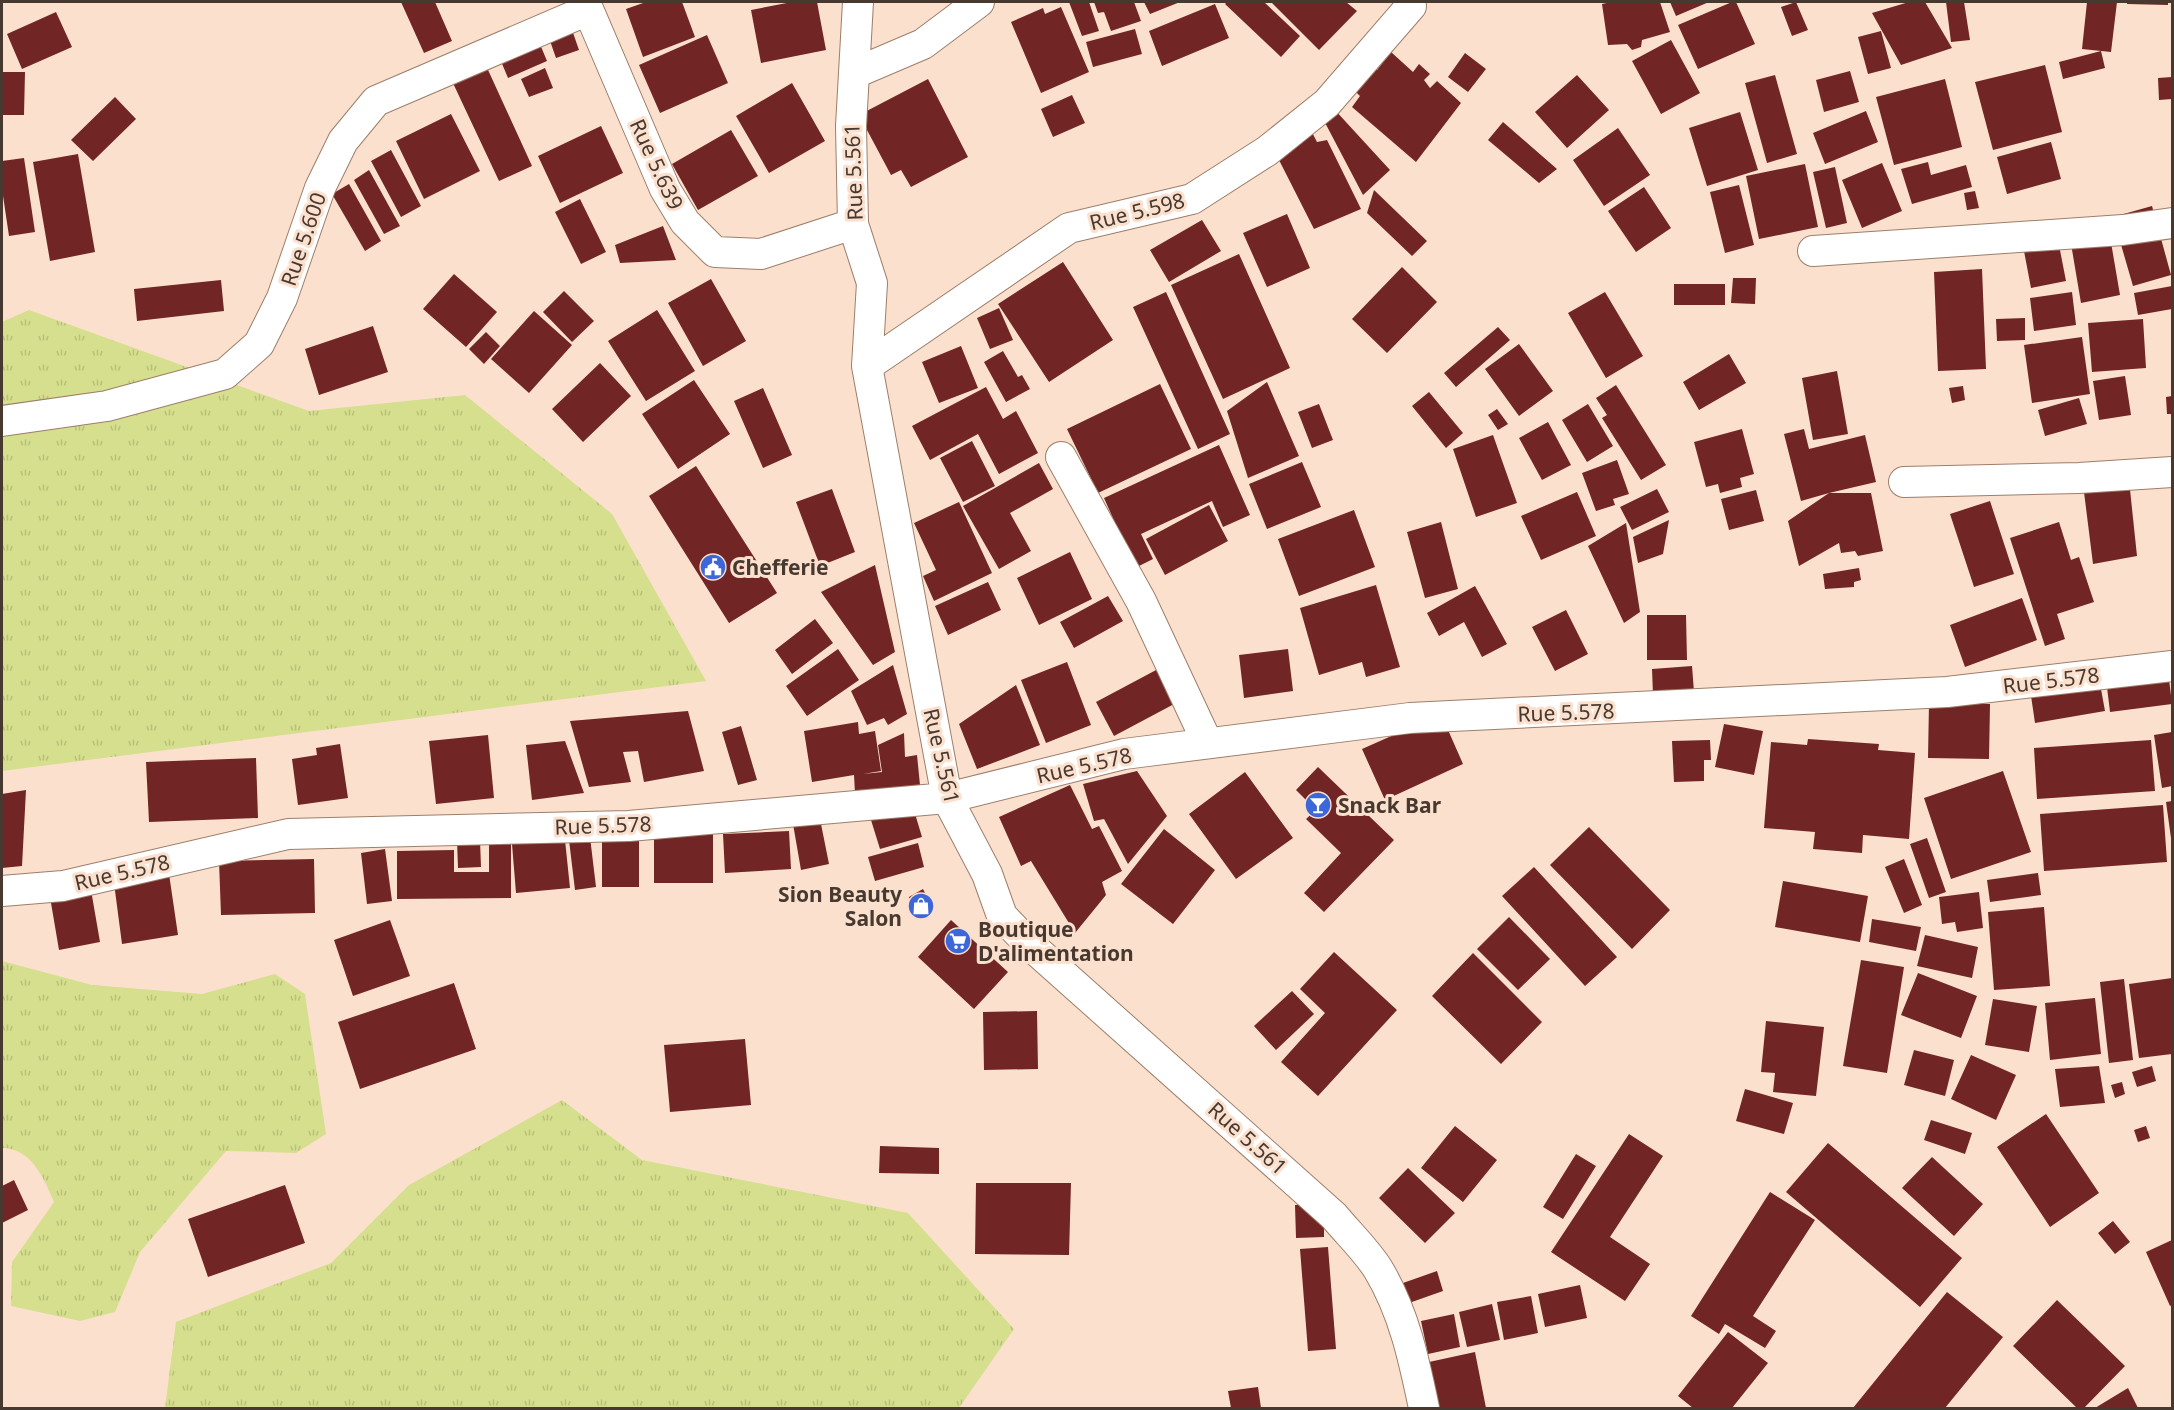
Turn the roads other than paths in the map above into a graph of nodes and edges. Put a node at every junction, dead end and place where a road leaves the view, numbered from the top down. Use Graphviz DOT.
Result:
graph roads {
  1 [pos="858,2"];
  2 [pos="979,2"];
  3 [pos="587,6"];
  4 [pos="1411,6"];
  5 [pos="855,73"];
  6 [pos="2172,223"];
  7 [pos="853,224"];
  8 [pos="1813,250"];
  9 [pos="867,366"];
  10 [pos="2,421"];
  11 [pos="1061,457"];
  12 [pos="2172,472"];
  13 [pos="1904,482"];
  14 [pos="2172,666"];
  15 [pos="1207,742"];
  16 [pos="947,798"];
  17 [pos="2,891"];
  18 [pos="1424,1408"];
  1 -- 5 [label="street, Rue 5.561"];
  2 -- 5 [label="street"];
  3 -- 7 [label="street, Rue 5.639"];
  3 -- 10 [label="street, Rue 5.600"];
  4 -- 9 [label="street, Rue 5.598"];
  5 -- 7 [label="street, Rue 5.561"];
  6 -- 8 [label="street"];
  7 -- 9 [label="street, Rue 5.561"];
  9 -- 16 [label="street, Rue 5.561"];
  11 -- 15 [label="street"];
  12 -- 13 [label="street"];
  14 -- 15 [label="street, Rue 5.578"];
  15 -- 16 [label="street, Rue 5.578"];
  16 -- 17 [label="street, Rue 5.578"];
  16 -- 18 [label="street, Rue 5.561"];
}
